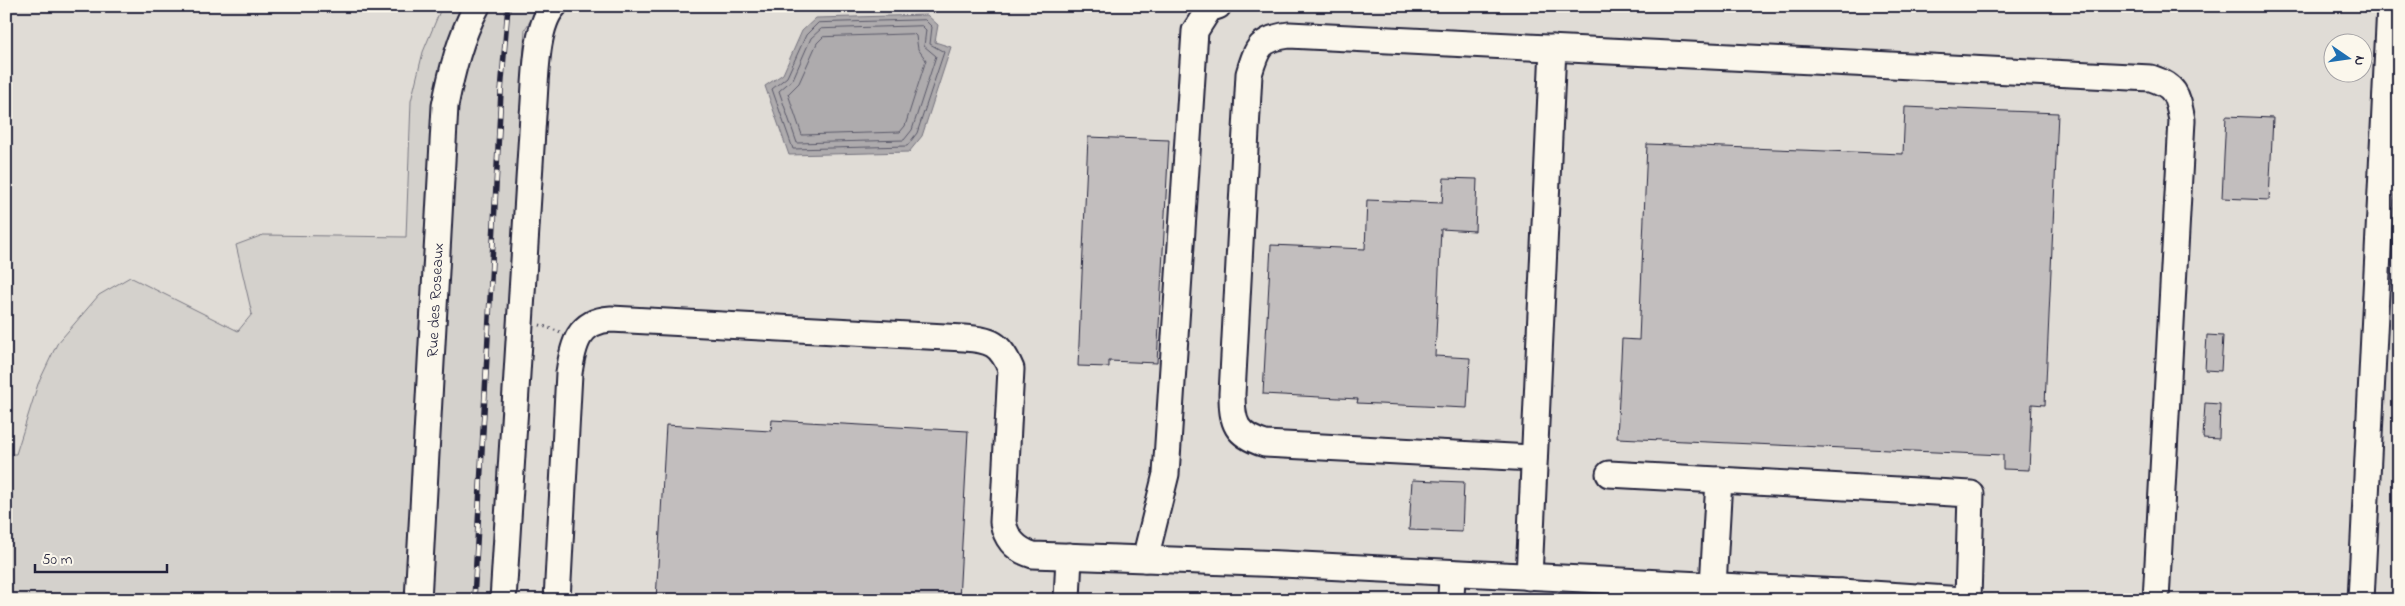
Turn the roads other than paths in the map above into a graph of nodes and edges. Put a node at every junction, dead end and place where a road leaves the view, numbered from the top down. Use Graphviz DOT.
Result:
graph roads {
  1 [pos="477,6"];
  2 [pos="554,6"];
  3 [pos="1218,6"];
  4 [pos="2390,6"];
  5 [pos="1553,48"];
  6 [pos="2392,104"];
  7 [pos="2391,163"];
  8 [pos="1534,458"];
  9 [pos="1610,474"];
  10 [pos="1719,480"];
  11 [pos="1069,556"];
  12 [pos="1145,559"];
  13 [pos="1452,573"];
  14 [pos="1529,577"];
  15 [pos="1713,586"];
  16 [pos="1630,591"];
  17 [pos="1841,596"];
  18 [pos="418,600"];
  19 [pos="502,600"];
  20 [pos="557,600"];
  21 [pos="1067,600"];
  22 [pos="1451,600"];
  23 [pos="1963,600"];
  24 [pos="1968,600"];
  25 [pos="2156,600"];
  26 [pos="2361,600"];
  1 -- 18 [label="street, Rue des Roseaux"];
  2 -- 19 [label="street"];
  3 -- 12 [label="street"];
  4 -- 6 [label="street"];
  5 -- 8 [label="street"];
  5 -- 8 [label="street"];
  5 -- 25 [label="street"];
  6 -- 7 [label="street"];
  7 -- 26 [label="street"];
  8 -- 14 [label="street"];
  9 -- 10 [label="street"];
  10 -- 15 [label="street"];
  10 -- 24 [label="street"];
  11 -- 12 [label="street"];
  11 -- 20 [label="street"];
  11 -- 21 [label="street"];
  12 -- 13 [label="street"];
  13 -- 14 [label="street"];
  13 -- 22 [label="street"];
  14 -- 16 [label="street"];
  15 -- 16 [label="street"];
  15 -- 17 [label="street"];
  17 -- 23 [label="street"];
}
